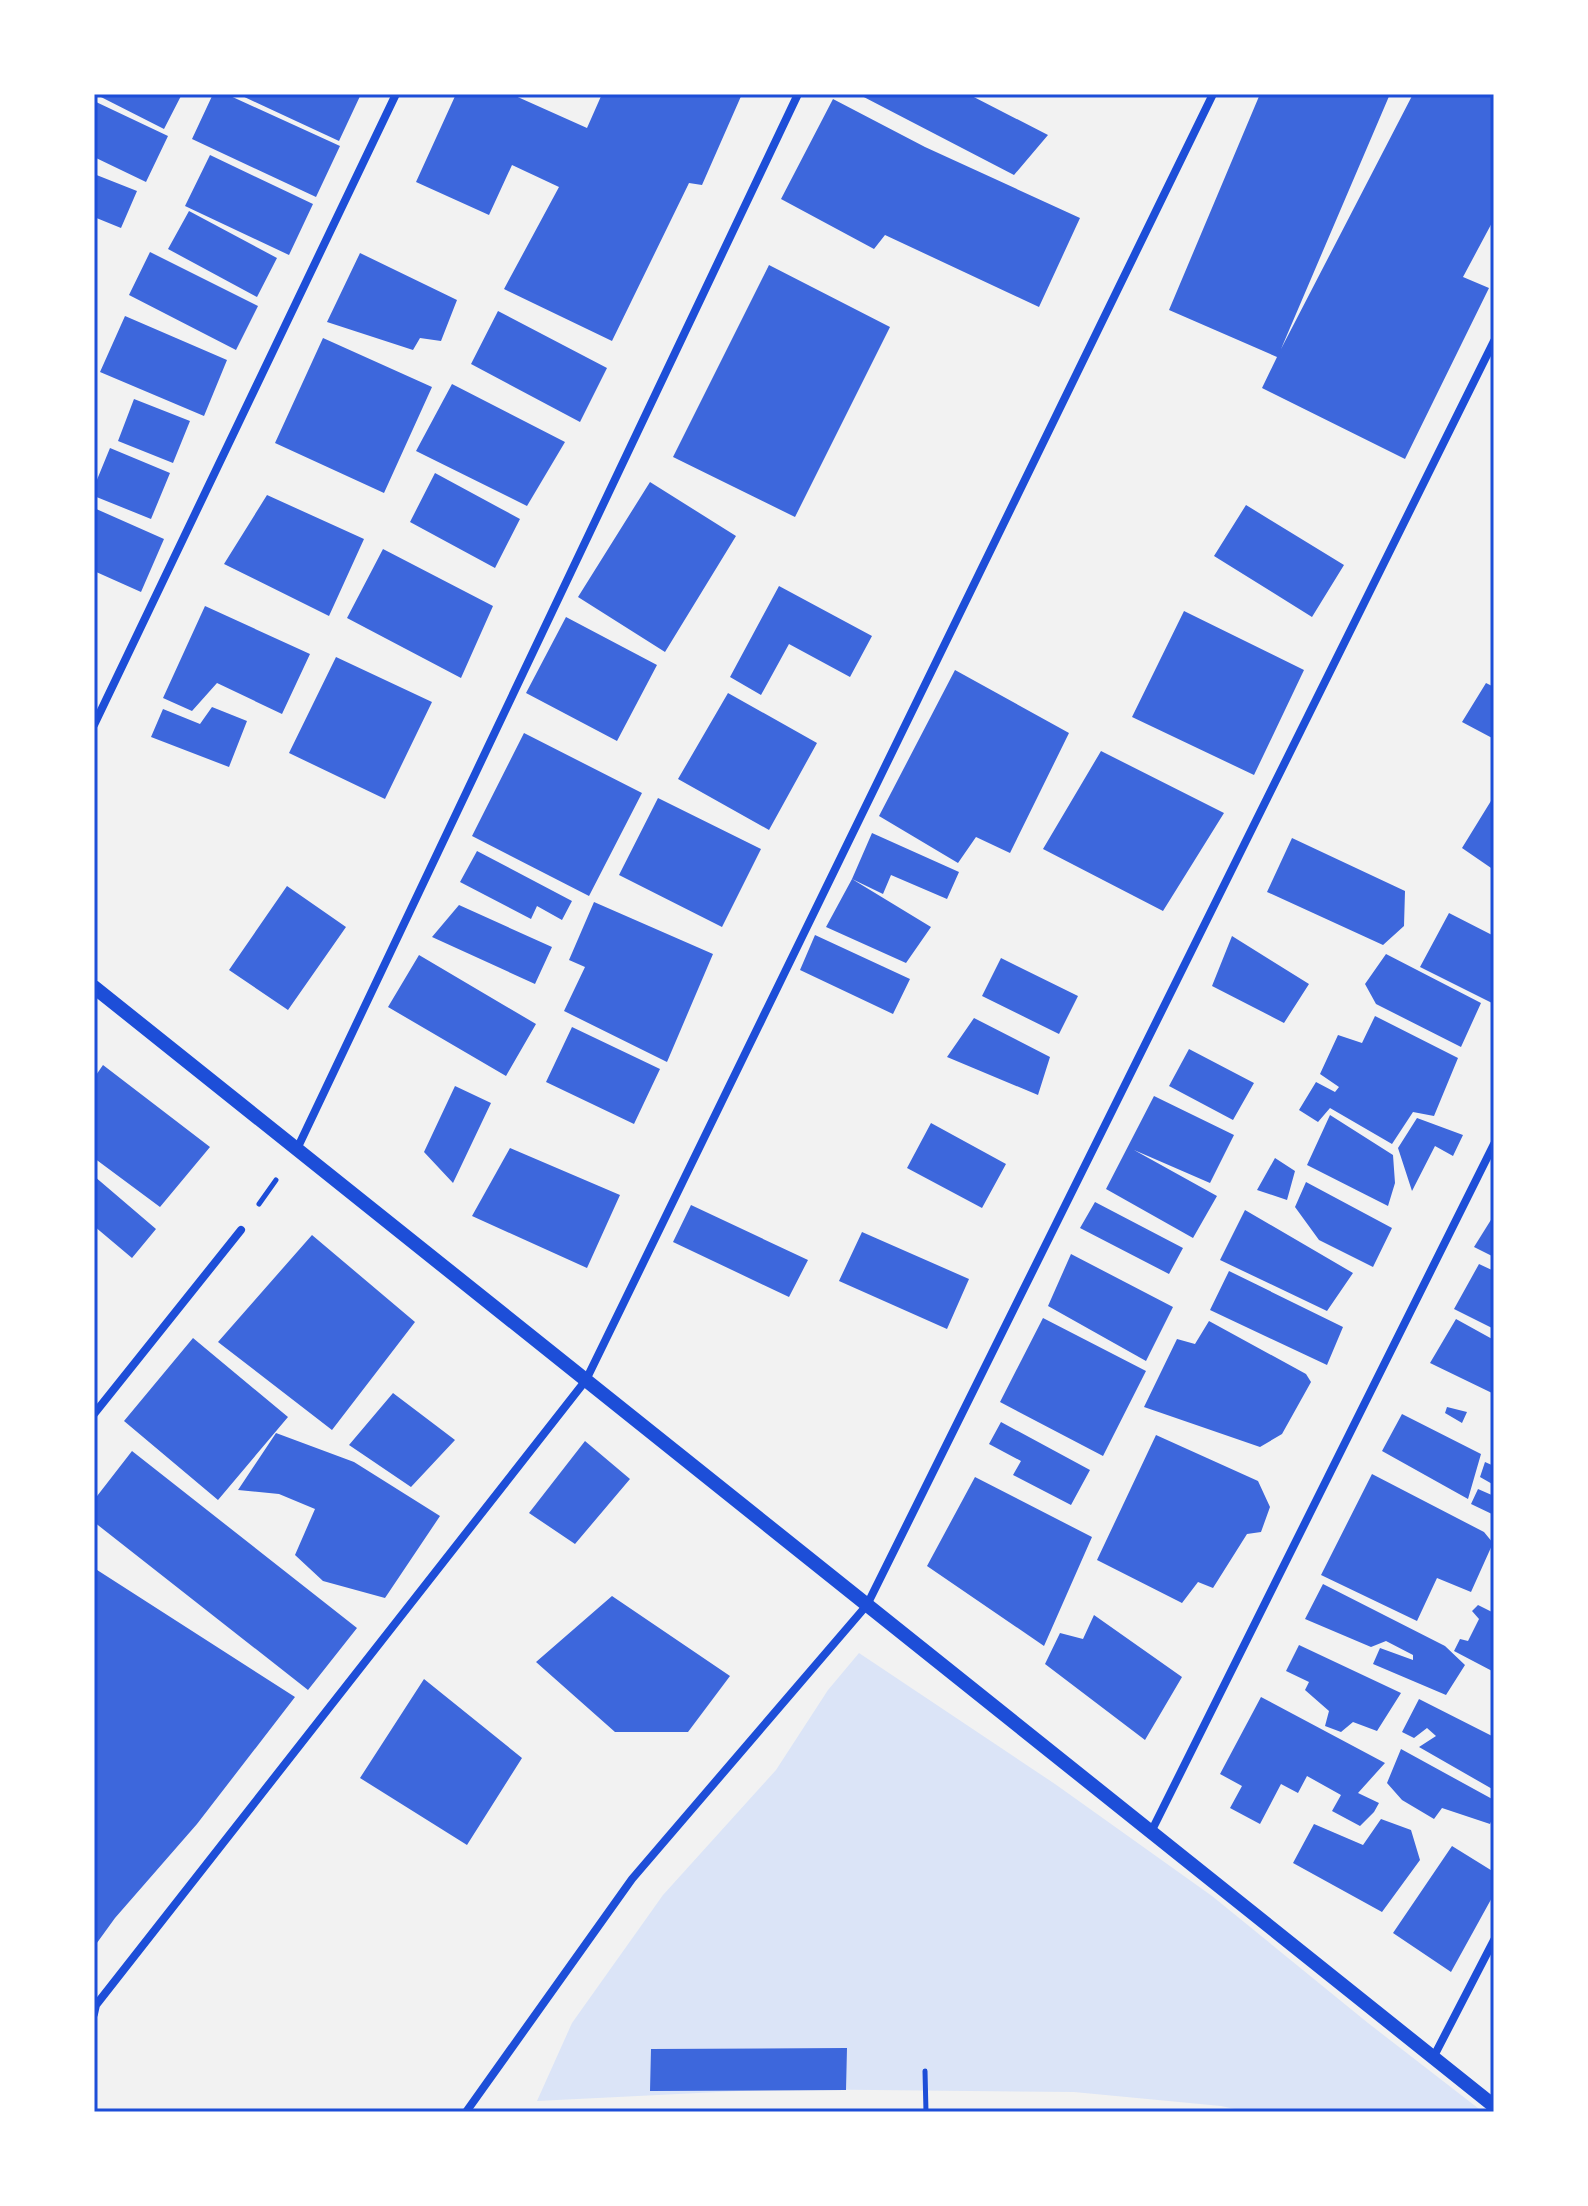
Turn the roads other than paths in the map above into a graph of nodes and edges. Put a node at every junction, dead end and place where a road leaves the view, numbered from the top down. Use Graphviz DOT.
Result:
graph roads {
  1 [pos="396,94"];
  2 [pos="798,94"];
  3 [pos="1213,94"];
  4 [pos="1494,341"];
  5 [pos="94,725"];
  6 [pos="94,987"];
  7 [pos="1494,1144"];
  8 [pos="297,1149"];
  9 [pos="241,1230"];
  10 [pos="586,1380"];
  11 [pos="94,1414"];
  12 [pos="867,1605"];
  13 [pos="1151,1832"];
  14 [pos="1494,1940"];
  15 [pos="94,2014"];
  16 [pos="1433,2058"];
  17 [pos="1494,2106"];
  18 [pos="466,2112"];
  1 -- 5 [label="street"];
  2 -- 8 [label="street"];
  3 -- 10 [label="street"];
  4 -- 12 [label="street"];
  6 -- 8 [label="street"];
  7 -- 13 [label="street"];
  8 -- 10 [label="street"];
  9 -- 11 [label="street"];
  10 -- 12 [label="street"];
  10 -- 15 [label="street"];
  12 -- 13 [label="street"];
  12 -- 18 [label="street"];
  13 -- 16 [label="street"];
  14 -- 16 [label="street"];
  16 -- 17 [label="street"];
}
